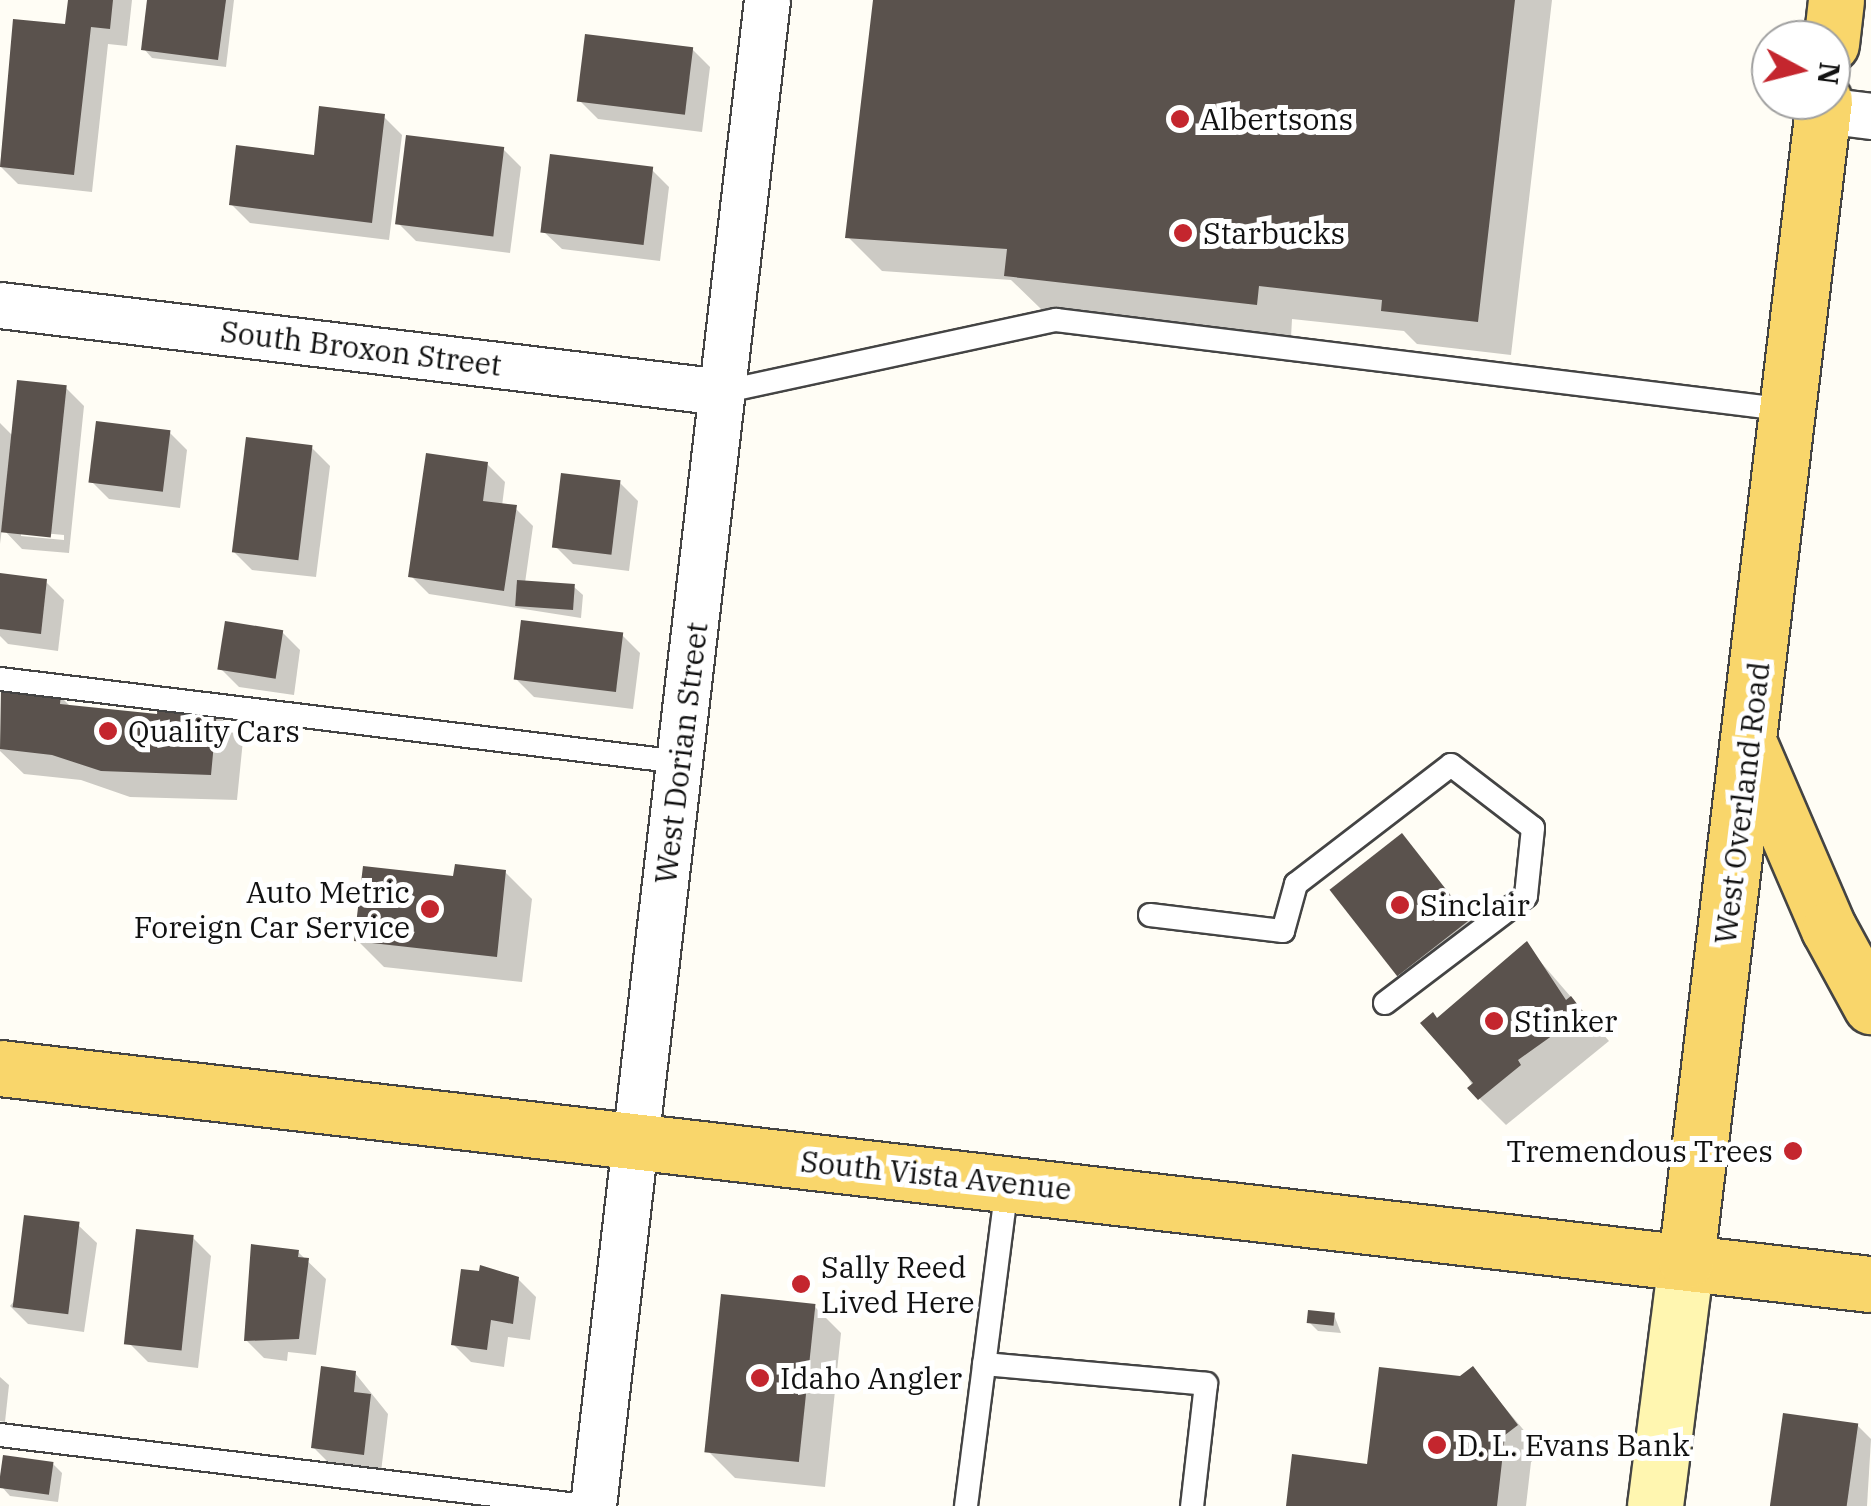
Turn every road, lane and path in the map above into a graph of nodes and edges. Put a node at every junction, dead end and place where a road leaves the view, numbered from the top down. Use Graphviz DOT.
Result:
graph roads {
  1 [pos="759,1"];
  2 [pos="1838,120"];
  3 [pos="0,306"];
  4 [pos="722,392"];
  5 [pos="1789,410"];
  6 [pos="0,679"];
  7 [pos="1749,743"];
  8 [pos="680,762"];
  9 [pos="1150,915"];
  10 [pos="1385,1003"];
  11 [pos="1871,1006"];
  12 [pos="0,1068"];
  13 [pos="636,1142"];
  14 [pos="1007,1184"];
  15 [pos="1686,1260"];
  16 [pos="1871,1284"];
  17 [pos="984,1364"];
  18 [pos="0,1435"];
  19 [pos="585,1506"];
  20 [pos="592,1506"];
  21 [pos="966,1506"];
  22 [pos="1192,1506"];
  23 [pos="1655,1506"];
  1 -- 4 [label="street, West Dorian Street"];
  2 -- 5 [label="main road, West Overland Road"];
  3 -- 4 [label="street, South Broxon Street"];
  4 -- 5 [label="lane"];
  4 -- 8 [label="street, West Dorian Street"];
  5 -- 7 [label="main road, West Overland Road"];
  6 -- 8 [label="lane"];
  7 -- 11 [label="main road"];
  7 -- 15 [label="main road, West Overland Road"];
  8 -- 13 [label="street, West Dorian Street"];
  9 -- 10 [label="lane"];
  12 -- 13 [label="main road, South Vista Avenue"];
  13 -- 14 [label="main road, South Vista Avenue"];
  13 -- 20 [label="street, West Dorian Street"];
  14 -- 15 [label="main road, South Vista Avenue"];
  14 -- 17 [label="lane"];
  15 -- 16 [label="main road, South Vista Avenue"];
  15 -- 23 [label="street, West Overland Road"];
  17 -- 21 [label="lane"];
  17 -- 22 [label="lane"];
  18 -- 19 [label="lane"];
}
